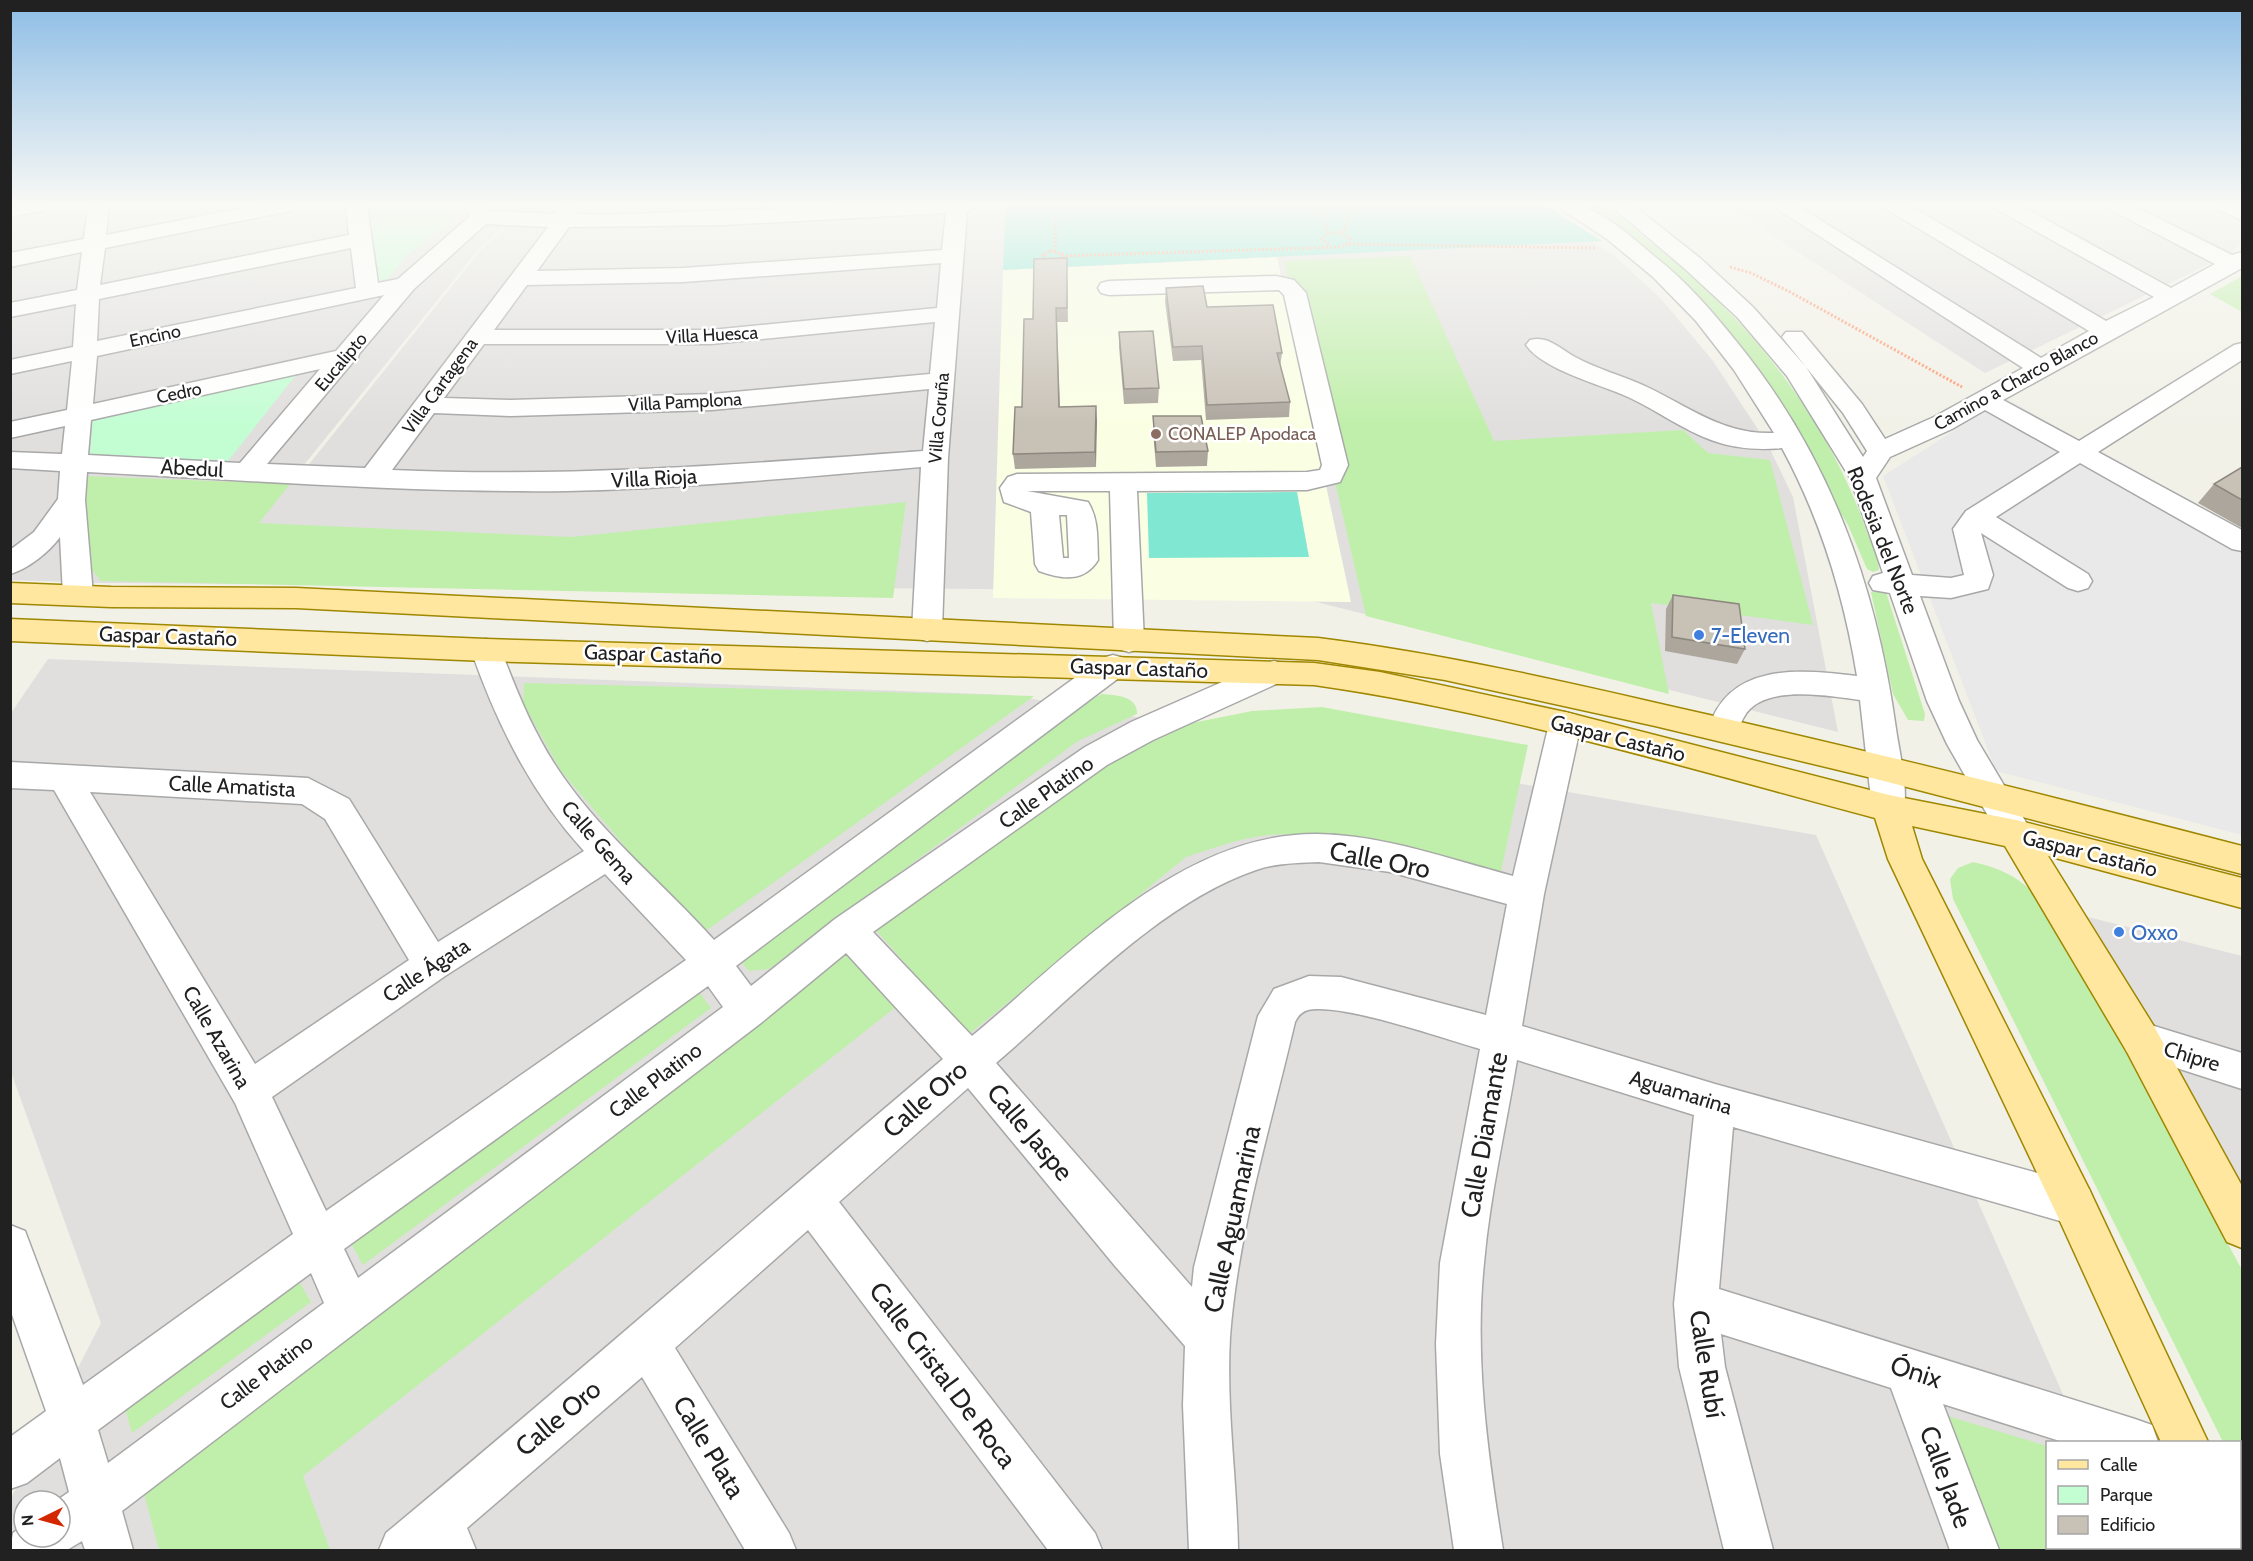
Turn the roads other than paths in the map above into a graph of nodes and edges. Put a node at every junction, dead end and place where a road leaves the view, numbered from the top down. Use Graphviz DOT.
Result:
graph roads {
  1 [pos="90,279"];
  2 [pos="163,279"];
  3 [pos="367,279"];
  4 [pos="411,279"];
  5 [pos="519,279"];
  6 [pos="951,279"];
  7 [pos="1665,279"];
  8 [pos="1709,279"];
  9 [pos="1735,279"];
  10 [pos="1899,279"];
  11 [pos="2018,279"];
  12 [pos="2138,279"];
  13 [pos="2205,279"];
  14 [pos="406,284"];
  15 [pos="1109,288"];
  16 [pos="368,291"];
  17 [pos="88,294"];
  18 [pos="2171,297"];
  19 [pos="10,310"];
  20 [pos="947,314"];
  21 [pos="2106,331"];
  22 [pos="476,337"];
  23 [pos="1538,345"];
  24 [pos="2242,350"];
  25 [pos="85,351"];
  26 [pos="348,356"];
  27 [pos="10,367"];
  28 [pos="2040,368"];
  29 [pos="2231,371"];
  30 [pos="942,380"];
  31 [pos="1985,399"];
  32 [pos="426,405"];
  33 [pos="80,415"];
  34 [pos="10,430"];
  35 [pos="1792,440"];
  36 [pos="1880,451"];
  37 [pos="2081,453"];
  38 [pos="935,458"];
  39 [pos="10,460"];
  40 [pos="75,463"];
  41 [pos="248,470"];
  42 [pos="373,477"];
  43 [pos="1863,478"];
  44 [pos="1123,482"];
  45 [pos="71,500"];
  46 [pos="1044,504"];
  47 [pos="1976,517"];
  48 [pos="2242,542"];
  49 [pos="10,564"];
  50 [pos="1851,579"];
  51 [pos="2078,581"];
  52 [pos="1902,586"];
  53 [pos="10,592"];
  54 [pos="78,595"];
  55 [pos="111,597"];
  56 [pos="10,630"];
  57 [pos="927,630"];
  58 [pos="90,633"];
  59 [pos="486,650"];
  60 [pos="1121,653"];
  61 [pos="1275,672"];
  62 [pos="1874,690"];
  63 [pos="1565,724"];
  64 [pos="1724,730"];
  65 [pos="1885,768"];
  66 [pos="10,776"];
  67 [pos="64,778"];
  68 [pos="1992,794"];
  69 [pos="1889,808"];
  70 [pos="2016,834"];
  71 [pos="607,855"];
  72 [pos="2242,860"];
  73 [pos="2242,892"];
  74 [pos="1526,894"];
  75 [pos="848,930"];
  76 [pos="711,963"];
  77 [pos="432,965"];
  78 [pos="1287,1001"];
  79 [pos="748,1011"];
  80 [pos="1501,1037"];
  81 [pos="2141,1040"];
  82 [pos="970,1060"];
  83 [pos="2242,1071"];
  84 [pos="249,1090"];
  85 [pos="1715,1103"];
  86 [pos="810,1198"];
  87 [pos="2074,1204"];
  88 [pos="2242,1227"];
  89 [pos="319,1240"];
  90 [pos="10,1246"];
  91 [pos="1696,1304"];
  92 [pos="349,1308"];
  93 [pos="1209,1338"];
  94 [pos="647,1344"];
  95 [pos="1907,1369"];
  96 [pos="73,1422"];
  97 [pos="2129,1441"];
  98 [pos="2184,1441"];
  99 [pos="10,1466"];
  100 [pos="96,1501"];
  101 [pos="72,1519"];
  102 [pos="431,1541"];
  103 [pos="109,1551"];
  104 [pos="771,1551"];
  105 [pos="1078,1551"];
  106 [pos="1214,1551"];
  107 [pos="1478,1551"];
  108 [pos="1748,1551"];
  109 [pos="1974,1551"];
  1 -- 17 [label="street"];
  2 -- 17 [label="street"];
  3 -- 16 [label="street"];
  4 -- 14 [label="street, Eucalipto"];
  5 -- 22 [label="street, Villa Cartagena"];
  6 -- 20 [label="street, Villa Coruña"];
  7 -- 35 [label="street, Rodesia del Norte"];
  8 -- 43 [label="street, Rodesia del Norte"];
  9 -- 36 [label="street"];
  10 -- 28 [label="street"];
  11 -- 21 [label="street"];
  12 -- 18 [label="street"];
  13 -- 18 [label="street, Camino a Charco Blanco"];
  14 -- 16 [label="street, Encino"];
  14 -- 26 [label="street, Eucalipto"];
  15 -- 44 [label="street"];
  16 -- 25 [label="street, Encino"];
  17 -- 19 [label="street"];
  17 -- 25 [label="street"];
  18 -- 21 [label="street, Camino a Charco Blanco"];
  20 -- 22 [label="street, Villa Huesca"];
  20 -- 30 [label="street, Villa Coruña"];
  21 -- 28 [label="street, Camino a Charco Blanco"];
  22 -- 32 [label="street, Villa Cartagena"];
  23 -- 35 [label="street"];
  24 -- 29 [label="street"];
  25 -- 27 [label="street, Encino"];
  25 -- 33 [label="street"];
  26 -- 33 [label="street, Cedro"];
  26 -- 41 [label="street, Eucalipto"];
  28 -- 31 [label="street, Camino a Charco Blanco"];
  29 -- 37 [label="street"];
  30 -- 32 [label="street, Villa Pamplona"];
  30 -- 38 [label="street, Villa Coruña"];
  31 -- 36 [label="street, Camino a Charco Blanco"];
  31 -- 37 [label="street"];
  32 -- 42 [label="street, Villa Cartagena"];
  33 -- 34 [label="street, Cedro"];
  33 -- 40 [label="street"];
  35 -- 50 [label="street, Rodesia del Norte"];
  36 -- 43 [label="street"];
  37 -- 47 [label="street"];
  37 -- 48 [label="street"];
  38 -- 42 [label="street, Villa Rioja"];
  38 -- 57 [label="street, Villa Coruña"];
  39 -- 40 [label="street, Abedul"];
  40 -- 41 [label="street, Abedul"];
  40 -- 45 [label="street"];
  41 -- 42 [label="street, Abedul"];
  43 -- 52 [label="street, Rodesia del Norte"];
  44 -- 46 [label="street"];
  44 -- 60 [label="street"];
  45 -- 49 [label="street"];
  45 -- 54 [label="street"];
  47 -- 51 [label="street"];
  47 -- 52 [label="street"];
  50 -- 52 [label="street"];
  50 -- 62 [label="street, Rodesia del Norte"];
  52 -- 68 [label="street, Rodesia del Norte"];
  53 -- 54 [label="main road, Gaspar Castaño"];
  54 -- 55 [label="main road, Gaspar Castaño"];
  55 -- 57 [label="main road, Gaspar Castaño"];
  55 -- 58 [label="main road"];
  56 -- 58 [label="main road, Gaspar Castaño"];
  57 -- 60 [label="main road, Gaspar Castaño"];
  58 -- 59 [label="main road, Gaspar Castaño"];
  59 -- 60 [label="main road, Gaspar Castaño"];
  59 -- 71 [label="street, Calle Gema"];
  60 -- 61 [label="main road, Gaspar Castaño"];
  60 -- 64 [label="main road, Gaspar Castaño"];
  60 -- 76 [label="street"];
  61 -- 63 [label="main road, Gaspar Castaño"];
  61 -- 75 [label="street, Calle Platino"];
  62 -- 64 [label="street"];
  62 -- 65 [label="street, Rodesia del Norte"];
  63 -- 69 [label="main road, Gaspar Castaño"];
  63 -- 74 [label="street, Calle Diamante"];
  64 -- 65 [label="main road, Gaspar Castaño"];
  65 -- 68 [label="main road, Gaspar Castaño"];
  65 -- 69 [label="street, Rodesia del Norte"];
  66 -- 67 [label="street, Calle Amatista"];
  67 -- 77 [label="street, Calle Amatista"];
  67 -- 84 [label="street, Calle Azarina"];
  68 -- 70 [label="street, Rodesia del Norte"];
  68 -- 72 [label="main road, Gaspar Castaño"];
  69 -- 70 [label="main road, Gaspar Castaño"];
  69 -- 87 [label="main road"];
  70 -- 73 [label="main road, Gaspar Castaño"];
  70 -- 81 [label="main road"];
  71 -- 76 [label="street, Calle Gema"];
  71 -- 77 [label="street, Calle Ágata"];
  74 -- 80 [label="street, Calle Diamante"];
  74 -- 82 [label="street, Calle Oro"];
  75 -- 79 [label="street, Calle Platino"];
  75 -- 82 [label="street, Calle Jaspe"];
  76 -- 79 [label="street, Calle Gema"];
  76 -- 89 [label="street"];
  77 -- 84 [label="street, Calle Ágata"];
  78 -- 80 [label="street, Aguamarina"];
  78 -- 93 [label="street, Calle Aguamarina"];
  79 -- 92 [label="street, Calle Platino"];
  80 -- 85 [label="street, Aguamarina"];
  80 -- 107 [label="street, Calle Diamante"];
  81 -- 83 [label="street, Chipre"];
  81 -- 88 [label="main road"];
  82 -- 86 [label="street, Calle Oro"];
  82 -- 93 [label="street, Calle Jaspe"];
  84 -- 89 [label="street, Calle Azarina"];
  85 -- 87 [label="street, Aguamarina"];
  85 -- 91 [label="street, Calle Rubí"];
  86 -- 94 [label="street, Calle Oro"];
  86 -- 105 [label="street, Calle Cristal De Roca"];
  87 -- 98 [label="main road"];
  89 -- 92 [label="street, Calle Azarina"];
  89 -- 96 [label="street"];
  90 -- 96 [label="street"];
  91 -- 95 [label="street, Ónix"];
  91 -- 108 [label="street, Calle Rubí"];
  92 -- 100 [label="street, Calle Platino"];
  93 -- 106 [label="street, Calle Aguamarina"];
  94 -- 102 [label="street, Calle Oro"];
  94 -- 104 [label="street, Calle Plata"];
  95 -- 97 [label="street, Ónix"];
  95 -- 109 [label="street, Calle Jade"];
  96 -- 99 [label="street"];
  96 -- 100 [label="street"];
  100 -- 101 [label="street, Calle Platino"];
  100 -- 103 [label="street"];
}
